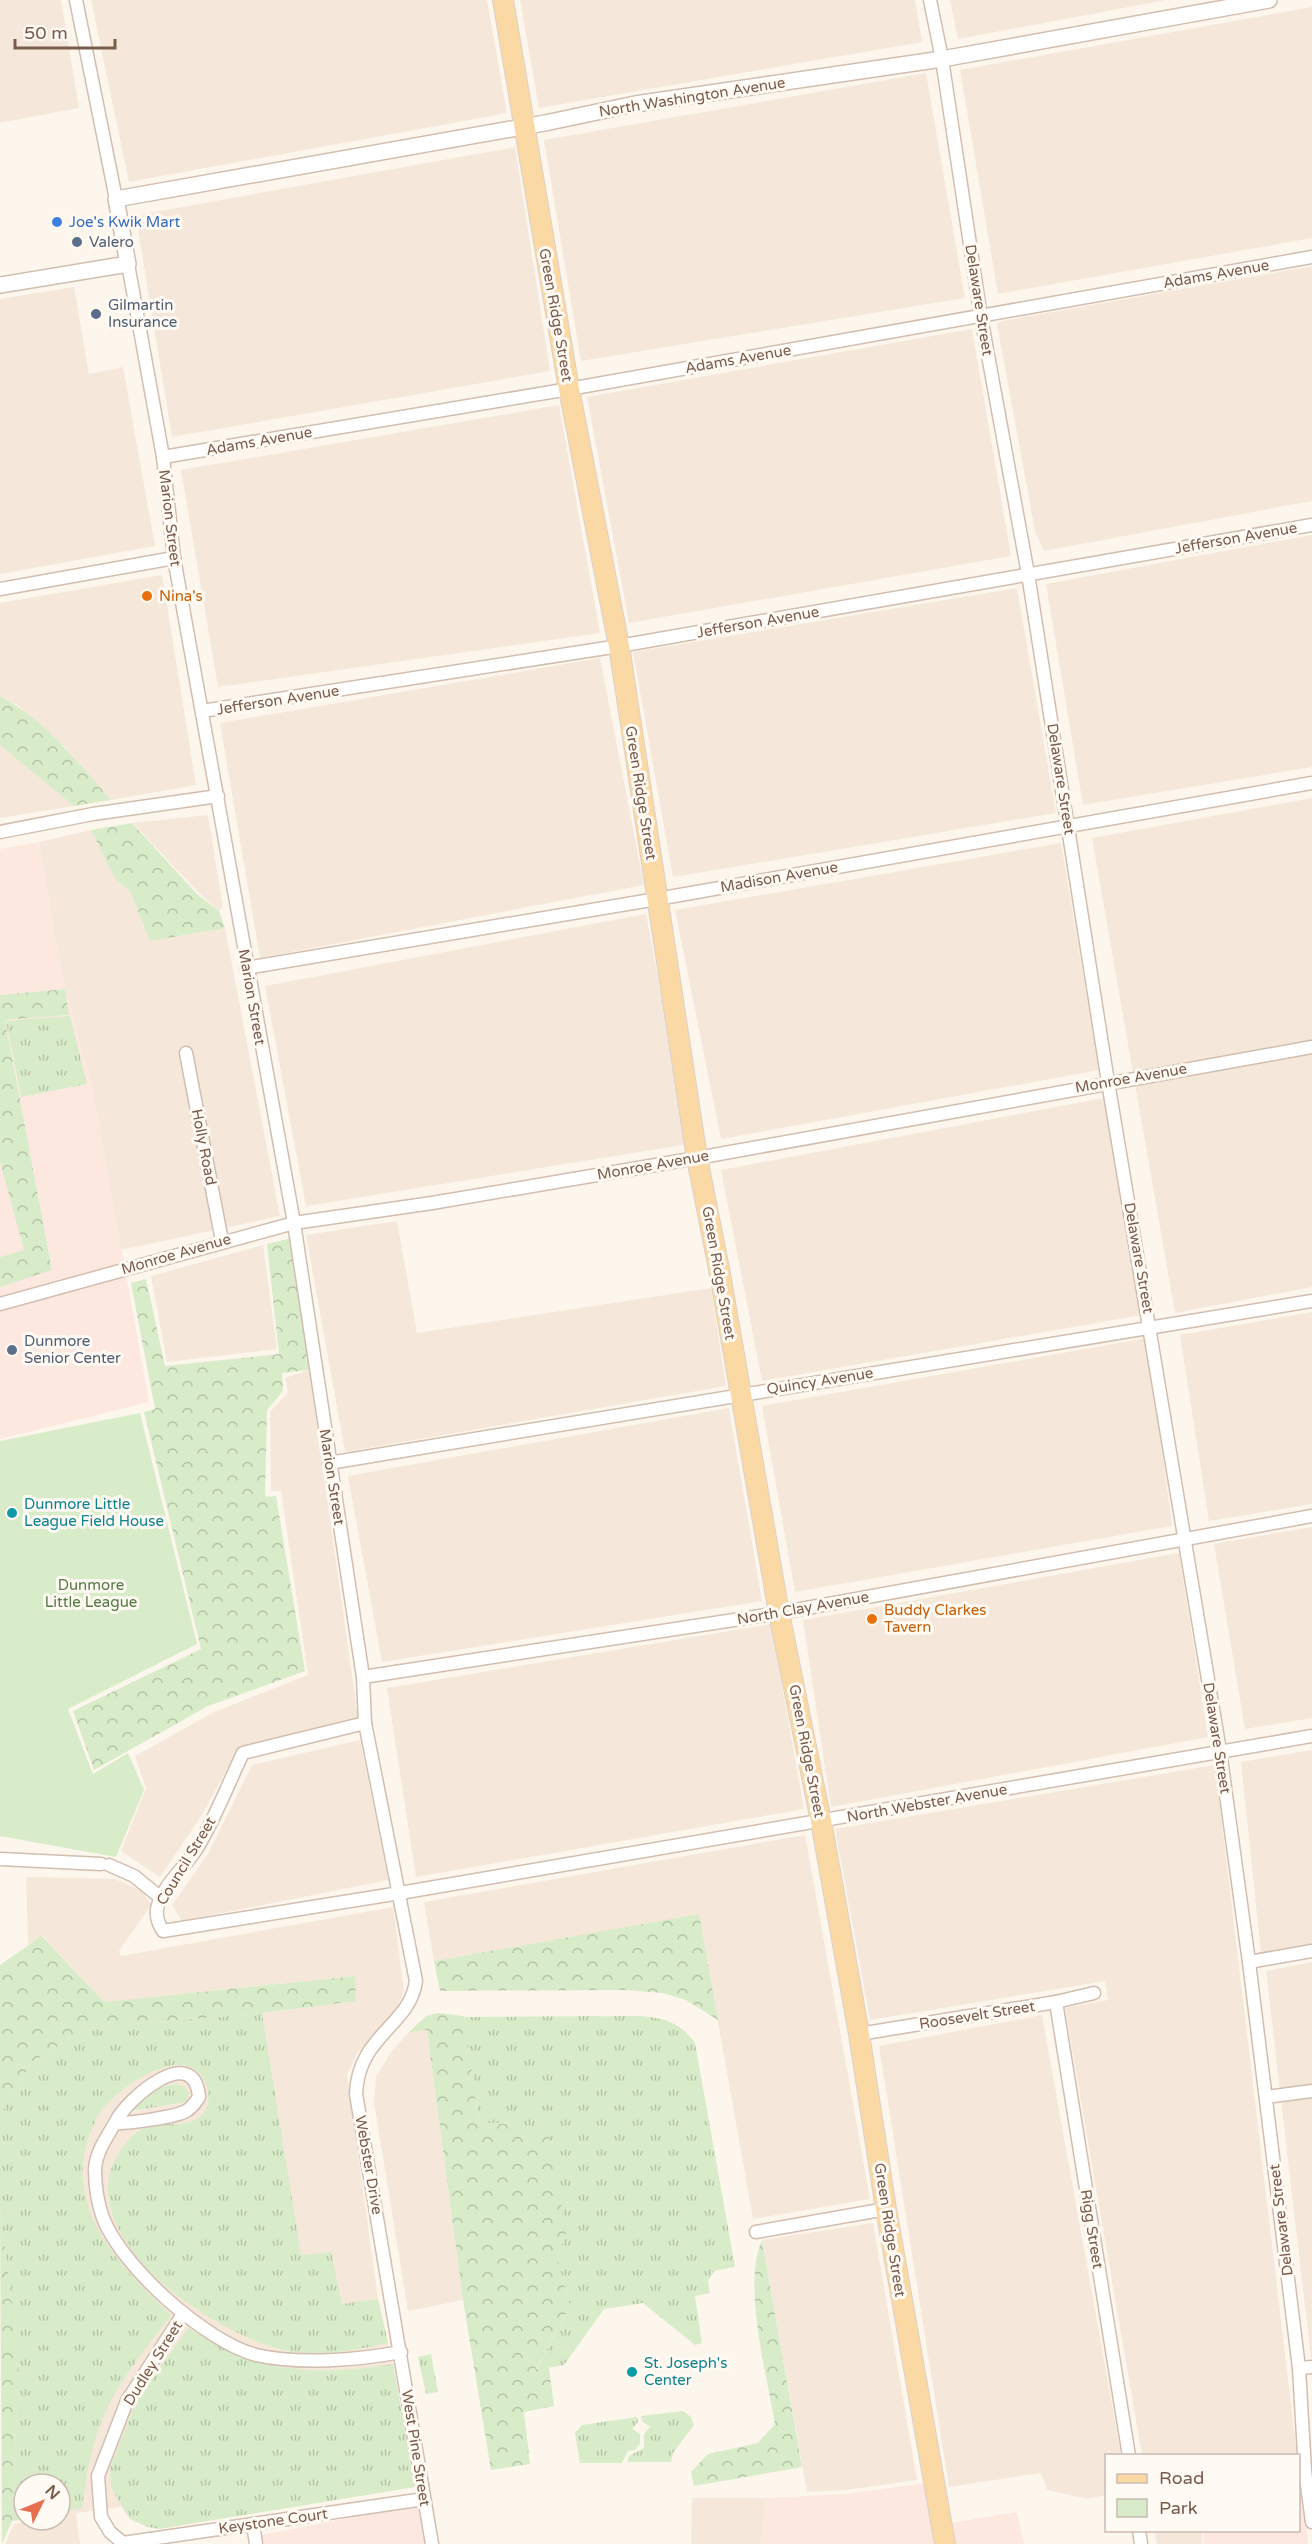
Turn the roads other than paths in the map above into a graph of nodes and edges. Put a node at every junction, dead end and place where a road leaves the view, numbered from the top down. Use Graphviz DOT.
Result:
graph roads {
  1 [pos="76,0"];
  2 [pos="503,0"];
  3 [pos="930,0"];
  4 [pos="1269,0"];
  5 [pos="942,59"];
  6 [pos="524,126"];
  7 [pos="116,199"];
  8 [pos="1312,257"];
  9 [pos="128,264"];
  10 [pos="0,285"];
  11 [pos="981,317"];
  12 [pos="569,389"];
  13 [pos="163,457"];
  14 [pos="1312,525"];
  15 [pos="174,558"];
  16 [pos="1028,574"];
  17 [pos="0,589"];
  18 [pos="619,646"];
  19 [pos="202,711"];
  20 [pos="1312,783"];
  21 [pos="218,796"];
  22 [pos="1069,825"];
  23 [pos="0,832"];
  24 [pos="657,899"];
  25 [pos="246,968"];
  26 [pos="1312,1047"];
  27 [pos="186,1053"];
  28 [pos="1108,1082"];
  29 [pos="698,1158"];
  30 [pos="294,1223"];
  31 [pos="222,1241"];
  32 [pos="1312,1301"];
  33 [pos="0,1304"];
  34 [pos="1151,1328"];
  35 [pos="741,1394"];
  36 [pos="329,1463"];
  37 [pos="1312,1516"];
  38 [pos="1185,1538"];
  39 [pos="778,1613"];
  40 [pos="363,1677"];
  41 [pos="365,1723"];
  42 [pos="1312,1736"];
  43 [pos="1220,1751"];
  44 [pos="821,1821"];
  45 [pos="0,1859"];
  46 [pos="400,1893"];
  47 [pos="162,1898"];
  48 [pos="1312,1951"];
  49 [pos="1249,1962"];
  50 [pos="1094,1993"];
  51 [pos="414,1996"];
  52 [pos="1056,2002"];
  53 [pos="859,2034"];
  54 [pos="1312,2091"];
  55 [pos="1266,2097"];
  56 [pos="115,2123"];
  57 [pos="886,2209"];
  58 [pos="756,2232"];
  59 [pos="183,2314"];
  60 [pos="401,2352"];
  61 [pos="1312,2367"];
  62 [pos="1299,2368"];
  63 [pos="1129,2454"];
  64 [pos="424,2499"];
  65 [pos="1312,2522"];
  66 [pos="253,2524"];
  67 [pos="123,2543"];
  68 [pos="255,2544"];
  69 [pos="432,2544"];
  70 [pos="945,2544"];
  1 -- 7 [label="street, Marion Street"];
  2 -- 6 [label="main road, Green Ridge Street"];
  3 -- 5 [label="street, Delaware Street"];
  4 -- 5 [label="street, North Washington Avenue"];
  5 -- 6 [label="street, North Washington Avenue"];
  5 -- 11 [label="street, Delaware Street"];
  6 -- 7 [label="street, North Washington Avenue"];
  6 -- 12 [label="main road, Green Ridge Street"];
  7 -- 9 [label="street, Marion Street"];
  8 -- 11 [label="street, Adams Avenue"];
  9 -- 10 [label="street"];
  9 -- 13 [label="street, Marion Street"];
  11 -- 12 [label="street, Adams Avenue"];
  11 -- 16 [label="street, Delaware Street"];
  12 -- 13 [label="street, Adams Avenue"];
  12 -- 18 [label="main road, Green Ridge Street"];
  13 -- 15 [label="street, Marion Street"];
  14 -- 16 [label="street, Jefferson Avenue"];
  15 -- 17 [label="street"];
  15 -- 19 [label="street, Marion Street"];
  16 -- 18 [label="street, Jefferson Avenue"];
  16 -- 22 [label="street, Delaware Street"];
  18 -- 19 [label="street, Jefferson Avenue"];
  18 -- 24 [label="main road, Green Ridge Street"];
  19 -- 21 [label="street, Marion Street"];
  20 -- 22 [label="street, Madison Avenue"];
  21 -- 23 [label="street"];
  21 -- 25 [label="street, Marion Street"];
  22 -- 24 [label="street, Madison Avenue"];
  22 -- 28 [label="street, Delaware Street"];
  24 -- 25 [label="street, Madison Avenue"];
  24 -- 29 [label="main road, Green Ridge Street"];
  25 -- 30 [label="street, Marion Street"];
  26 -- 28 [label="street, Monroe Avenue"];
  27 -- 31 [label="street, Holly Road"];
  28 -- 29 [label="street, Monroe Avenue"];
  28 -- 34 [label="street, Delaware Street"];
  29 -- 30 [label="street, Monroe Avenue"];
  29 -- 35 [label="main road, Green Ridge Street"];
  30 -- 31 [label="street, Monroe Avenue"];
  30 -- 36 [label="street, Marion Street"];
  31 -- 33 [label="street, Monroe Avenue"];
  32 -- 34 [label="street, Quincy Avenue"];
  34 -- 35 [label="street, Quincy Avenue"];
  34 -- 38 [label="street, Delaware Street"];
  35 -- 36 [label="street, Quincy Avenue"];
  35 -- 39 [label="main road, Green Ridge Street"];
  36 -- 40 [label="street, Marion Street"];
  37 -- 38 [label="street, North Clay Avenue"];
  38 -- 39 [label="street, North Clay Avenue"];
  38 -- 43 [label="street, Delaware Street"];
  39 -- 40 [label="street, North Clay Avenue"];
  39 -- 44 [label="main road, Green Ridge Street"];
  40 -- 41 [label="street, Marion Street"];
  41 -- 46 [label="street, Marion Street"];
  41 -- 47 [label="street, Council Street"];
  42 -- 43 [label="street, North Webster Avenue"];
  43 -- 44 [label="street, North Webster Avenue"];
  43 -- 49 [label="street, Delaware Street"];
  44 -- 46 [label="street, North Webster Avenue"];
  44 -- 53 [label="main road, Green Ridge Street"];
  45 -- 47 [label="street"];
  46 -- 47 [label="street, Council Street"];
  46 -- 51 [label="street, Marion Street"];
  48 -- 49 [label="street"];
  49 -- 55 [label="street, Delaware Street"];
  50 -- 52 [label="street, Roosevelt Street"];
  51 -- 60 [label="street, Webster Drive"];
  52 -- 53 [label="street, Roosevelt Street"];
  52 -- 63 [label="street, Rigg Street"];
  53 -- 57 [label="main road, Green Ridge Street"];
  54 -- 55 [label="street"];
  55 -- 62 [label="street, Delaware Street"];
  56 -- 56 [label="street"];
  56 -- 59 [label="street"];
  57 -- 58 [label="street"];
  57 -- 70 [label="main road, Green Ridge Street"];
  59 -- 60 [label="street"];
  59 -- 67 [label="street, Dudley Street"];
  60 -- 64 [label="street, West Pine Street"];
  61 -- 62 [label="street"];
  62 -- 65 [label="street, Delaware Street"];
  64 -- 66 [label="street, Keystone Court"];
  64 -- 69 [label="street, West Pine Street"];
  66 -- 67 [label="street, Keystone Court"];
  66 -- 68 [label="street"];
}
